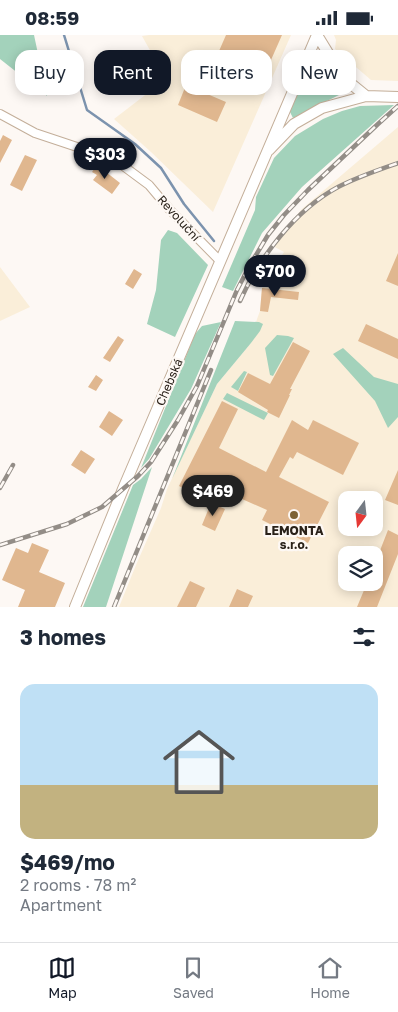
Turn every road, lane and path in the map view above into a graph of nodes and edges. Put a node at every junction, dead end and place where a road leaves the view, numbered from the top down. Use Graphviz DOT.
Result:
graph roads {
  1 [pos="317,35"];
  2 [pos="366,96"];
  3 [pos="398,97"];
  4 [pos="0,114"];
  5 [pos="264,157"];
  6 [pos="220,261"];
  7 [pos="74,607"];
  1 -- 2 [label="street"];
  1 -- 5 [label="street, Chebská"];
  2 -- 3 [label="street"];
  2 -- 5 [label="street"];
  4 -- 6 [label="street, Revoluční"];
  5 -- 6 [label="street, Chebská"];
  6 -- 7 [label="street, Chebská"];
}
